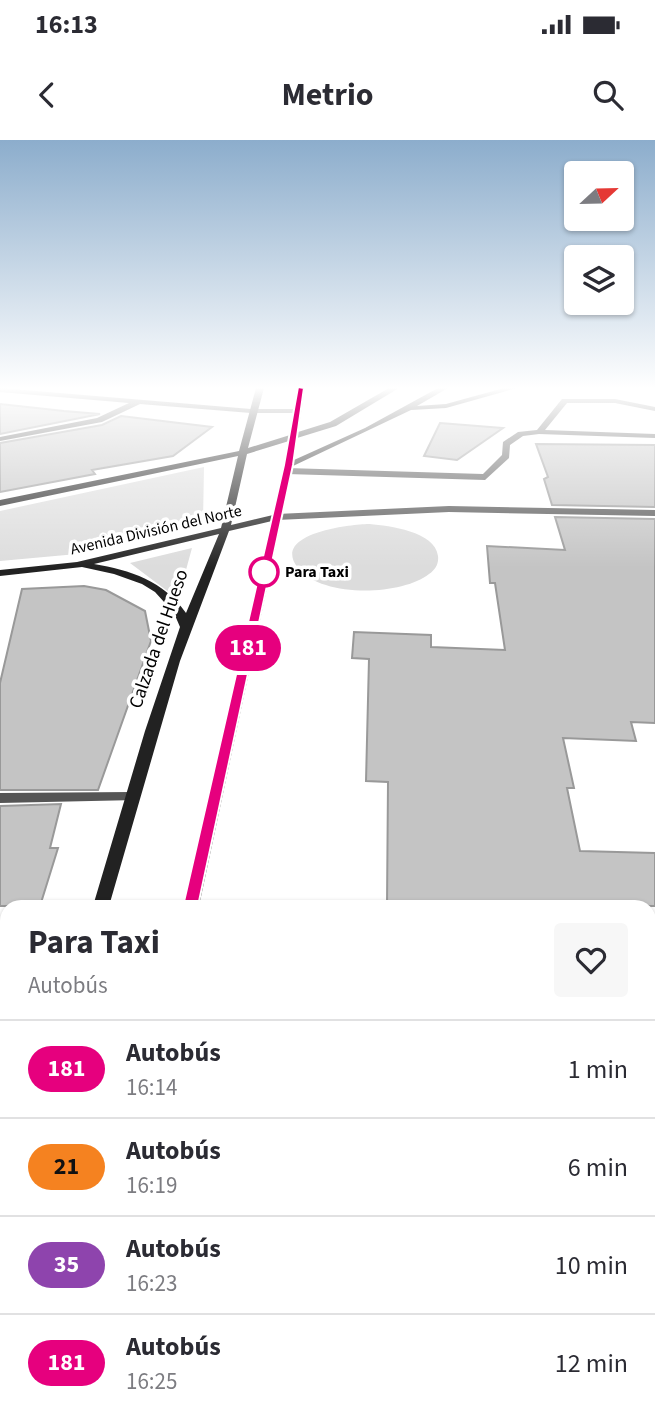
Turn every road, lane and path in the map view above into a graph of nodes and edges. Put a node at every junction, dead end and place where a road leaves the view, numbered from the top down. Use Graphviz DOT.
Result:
graph roads {
  1 [pos="245,448"];
  2 [pos="257,448"];
  3 [pos="292,448"];
  4 [pos="332,448"];
  5 [pos="506,448"];
  6 [pos="244,452"];
  7 [pos="288,468"];
  8 [pos="0,503"];
  9 [pos="655,513"];
  10 [pos="276,517"];
  11 [pos="225,531"];
  12 [pos="77,565"];
  13 [pos="0,573"];
  14 [pos="186,627"];
  15 [pos="132,797"];
  16 [pos="0,798"];
  17 [pos="103,900"];
  18 [pos="192,900"];
  1 -- 6 [label="main road, Calzada del Hueso"];
  2 -- 6 [label="main road"];
  3 -- 7 [label="main road"];
  4 -- 7 [label="main road"];
  5 -- 7 [label="street"];
  6 -- 8 [label="main road"];
  6 -- 11 [label="main road, Calzada del Hueso"];
  7 -- 10 [label="main road"];
  9 -- 10 [label="street"];
  10 -- 11 [label="main road, Avenida División del Norte"];
  10 -- 18 [label="main road"];
  11 -- 12 [label="main road, Avenida División del Norte"];
  11 -- 14 [label="main road, Calzada del Hueso"];
  12 -- 13 [label="main road, Avenida División del Norte"];
  12 -- 14 [label="main road"];
  14 -- 15 [label="main road, Calzada del Hueso"];
  15 -- 16 [label="street"];
  15 -- 17 [label="main road, Calzada del Hueso"];
}
